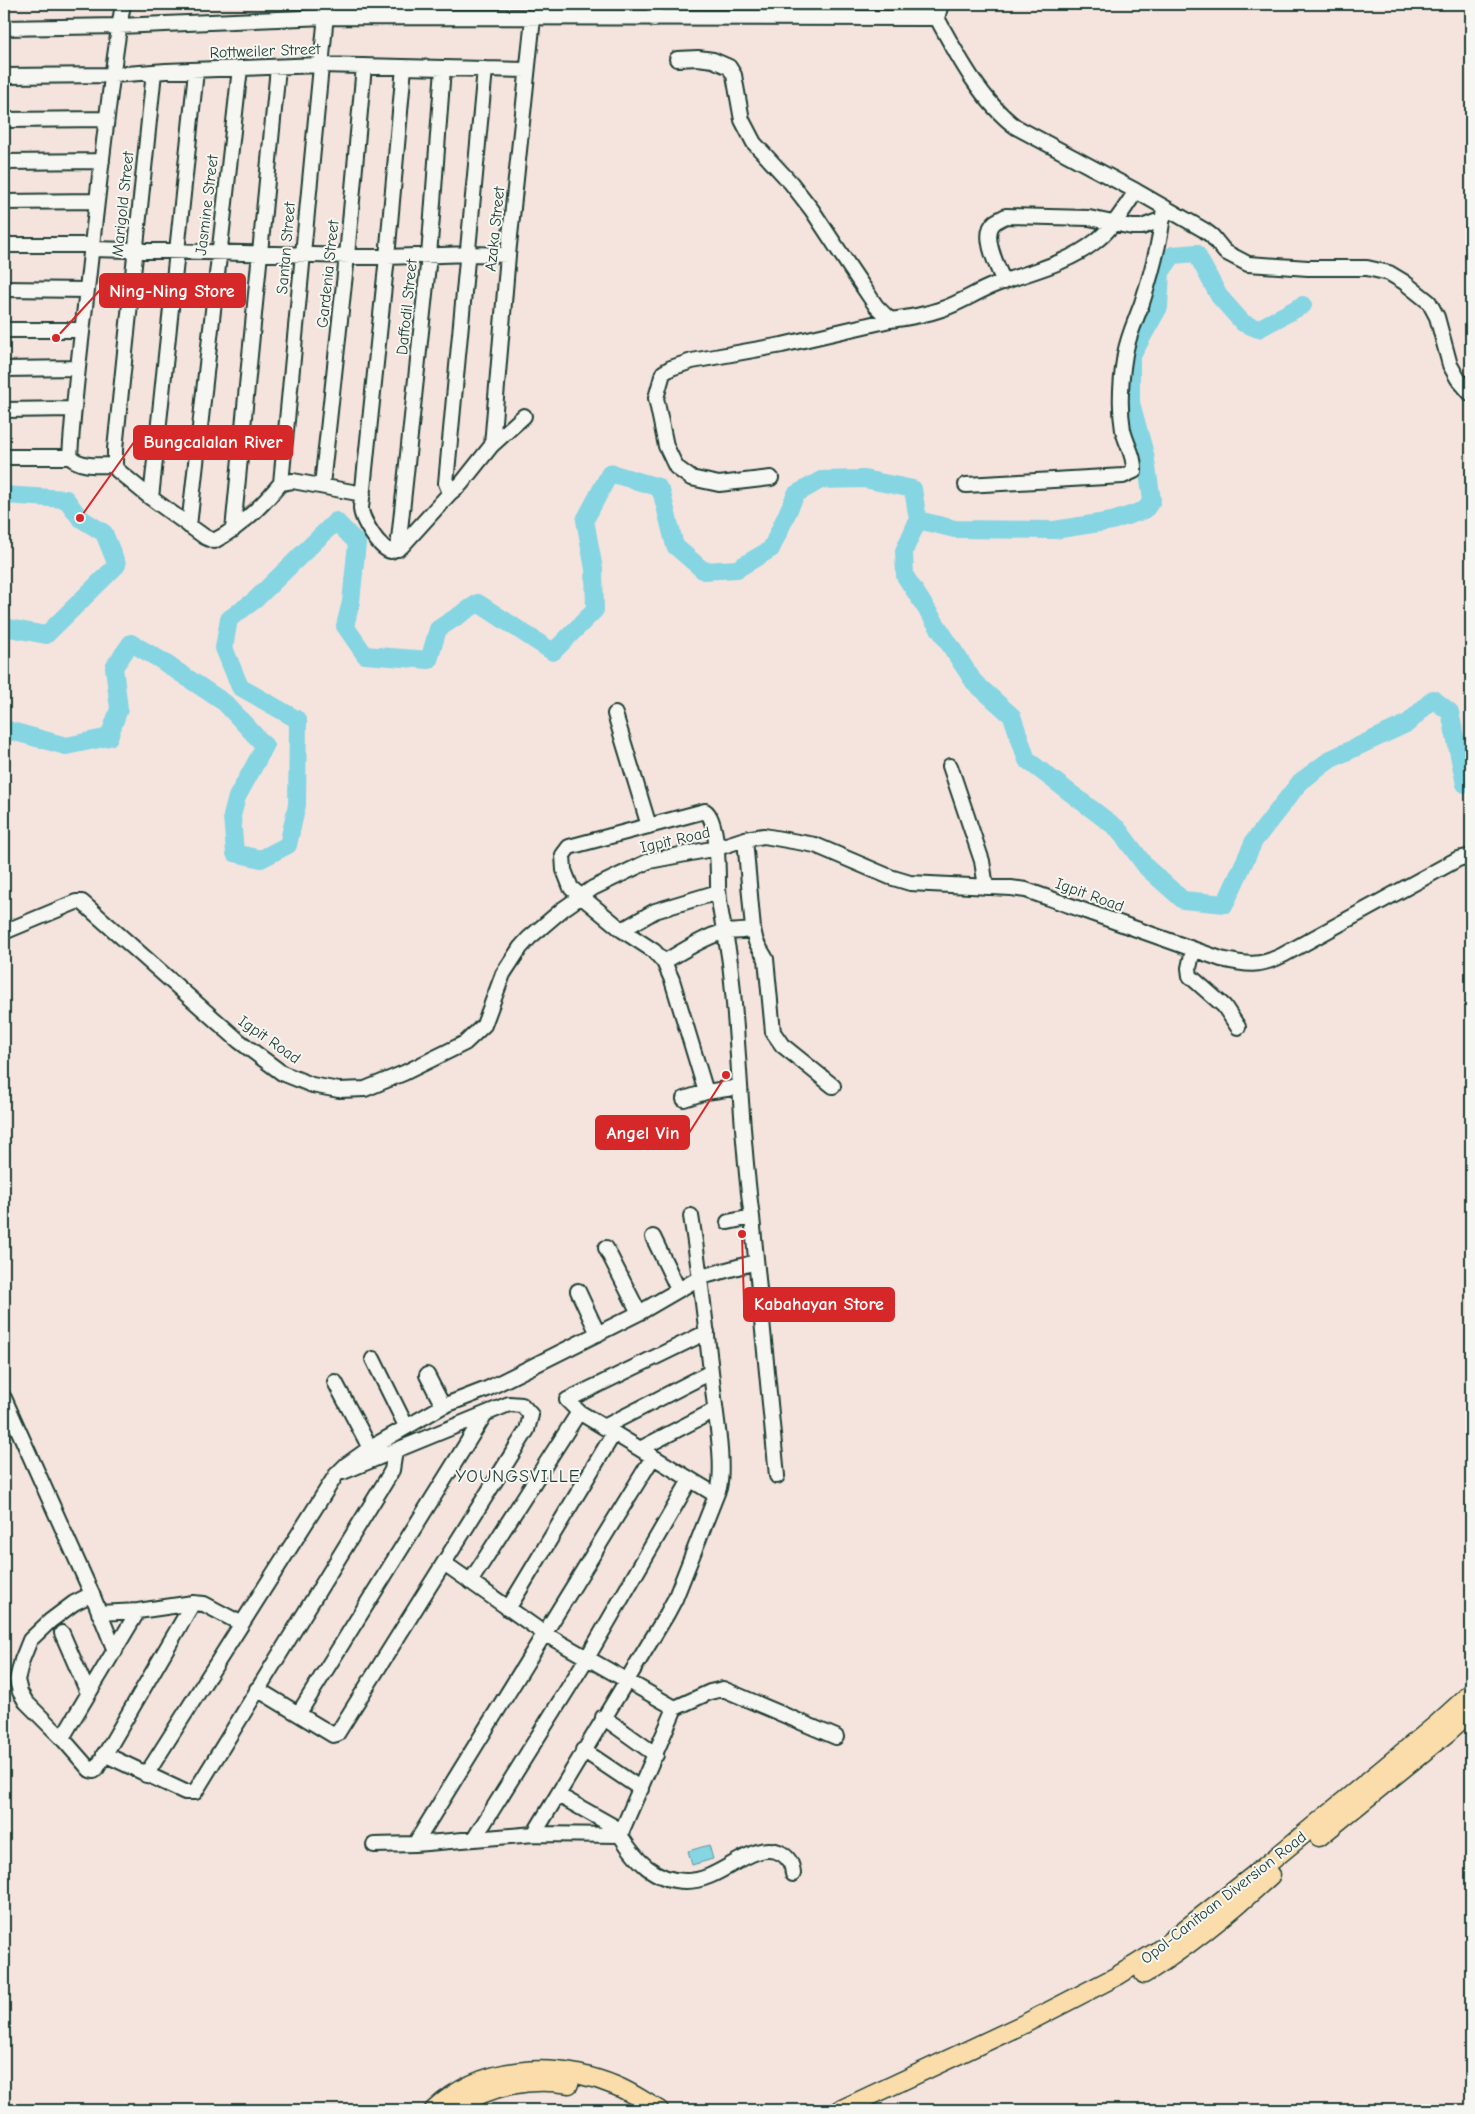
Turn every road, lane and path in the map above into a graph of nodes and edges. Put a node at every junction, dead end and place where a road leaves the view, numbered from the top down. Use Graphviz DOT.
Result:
graph roads {
  1 [pos="123,4"];
  2 [pos="654,4"];
  3 [pos="942,4"];
  4 [pos="326,10"];
  5 [pos="533,18"];
  6 [pos="937,18"];
  7 [pos="654,19"];
  8 [pos="119,26"];
  9 [pos="4,28"];
  10 [pos="677,59"];
  11 [pos="320,65"];
  12 [pos="364,66"];
  13 [pos="404,67"];
  14 [pos="240,68"];
  15 [pos="278,68"];
  16 [pos="443,68"];
  17 [pos="485,69"];
  18 [pos="527,70"];
  19 [pos="196,71"];
  20 [pos="154,72"];
  21 [pos="112,75"];
  22 [pos="4,76"];
  23 [pos="106,119"];
  24 [pos="4,120"];
  25 [pos="102,161"];
  26 [pos="4,162"];
  27 [pos="1136,191"];
  28 [pos="97,201"];
  29 [pos="4,202"];
  30 [pos="1163,213"];
  31 [pos="1114,222"];
  32 [pos="4,245"];
  33 [pos="92,247"];
  34 [pos="134,249"];
  35 [pos="176,251"];
  36 [pos="218,252"];
  37 [pos="259,253"];
  38 [pos="469,254"];
  39 [pos="508,255"];
  40 [pos="302,256"];
  41 [pos="348,256"];
  42 [pos="429,256"];
  43 [pos="387,257"];
  44 [pos="1004,282"];
  45 [pos="4,290"];
  46 [pos="87,290"];
  47 [pos="890,320"];
  48 [pos="4,330"];
  49 [pos="81,330"];
  50 [pos="77,368"];
  51 [pos="4,369"];
  52 [pos="1471,394"];
  53 [pos="73,409"];
  54 [pos="4,410"];
  55 [pos="524,416"];
  56 [pos="492,445"];
  57 [pos="4,457"];
  58 [pos="70,458"];
  59 [pos="115,462"];
  60 [pos="771,478"];
  61 [pos="281,483"];
  62 [pos="322,485"];
  63 [pos="966,485"];
  64 [pos="450,493"];
  65 [pos="363,494"];
  66 [pos="151,498"];
  67 [pos="189,526"];
  68 [pos="233,530"];
  69 [pos="398,549"];
  70 [pos="615,714"];
  71 [pos="950,766"];
  72 [pos="649,826"];
  73 [pos="745,839"];
  74 [pos="717,848"];
  75 [pos="1471,856"];
  76 [pos="986,886"];
  77 [pos="718,892"];
  78 [pos="581,896"];
  79 [pos="753,929"];
  80 [pos="622,930"];
  81 [pos="4,932"];
  82 [pos="725,932"];
  83 [pos="1193,950"];
  84 [pos="664,962"];
  85 [pos="1238,1027"];
  86 [pos="833,1086"];
  87 [pos="740,1087"];
  88 [pos="706,1092"];
  89 [pos="684,1099"];
  90 [pos="691,1216"];
  91 [pos="752,1217"];
  92 [pos="728,1222"];
  93 [pos="652,1237"];
  94 [pos="606,1248"];
  95 [pos="756,1262"];
  96 [pos="701,1277"];
  97 [pos="678,1289"];
  98 [pos="578,1291"];
  99 [pos="639,1313"];
  100 [pos="707,1332"];
  101 [pos="598,1334"];
  102 [pos="373,1359"];
  103 [pos="711,1372"];
  104 [pos="427,1375"];
  105 [pos="336,1382"];
  106 [pos="4,1398"];
  107 [pos="443,1406"];
  108 [pos="715,1410"];
  109 [pos="579,1412"];
  110 [pos="484,1414"];
  111 [pos="406,1426"];
  112 [pos="609,1430"];
  113 [pos="370,1448"];
  114 [pos="640,1449"];
  115 [pos="395,1451"];
  116 [pos="653,1457"];
  117 [pos="336,1475"];
  118 [pos="777,1476"];
  119 [pos="690,1480"];
  120 [pos="716,1495"];
  121 [pos="444,1563"];
  122 [pos="470,1582"];
  123 [pos="92,1594"];
  124 [pos="193,1603"];
  125 [pos="508,1609"];
  126 [pos="138,1611"];
  127 [pos="99,1613"];
  128 [pos="240,1623"];
  129 [pos="62,1633"];
  130 [pos="545,1634"];
  131 [pos="115,1650"];
  132 [pos="586,1658"];
  133 [pos="626,1680"];
  134 [pos="257,1689"];
  135 [pos="88,1693"];
  136 [pos="1471,1693"];
  137 [pos="675,1708"];
  138 [pos="1471,1711"];
  139 [pos="299,1713"];
  140 [pos="603,1717"];
  141 [pos="836,1737"];
  142 [pos="62,1738"];
  143 [pos="583,1750"];
  144 [pos="104,1754"];
  145 [pos="656,1755"];
  146 [pos="146,1774"];
  147 [pos="641,1789"];
  148 [pos="558,1795"];
  149 [pos="621,1833"];
  150 [pos="534,1834"];
  151 [pos="474,1839"];
  152 [pos="415,1844"];
  153 [pos="374,1845"];
  154 [pos="793,1874"];
  155 [pos="434,2110"];
  156 [pos="453,2110"];
  157 [pos="637,2110"];
  158 [pos="659,2110"];
  159 [pos="840,2110"];
  160 [pos="865,2110"];
  1 -- 8 [label="street"];
  2 -- 7 [label="street"];
  3 -- 6 [label="street"];
  4 -- 5 [label="street"];
  4 -- 8 [label="street"];
  4 -- 11 [label="street, Santan Street"];
  5 -- 7 [label="street"];
  5 -- 18 [label="street, Azaka Street"];
  6 -- 7 [label="street"];
  6 -- 27 [label="street"];
  8 -- 9 [label="street"];
  8 -- 21 [label="street"];
  10 -- 47 [label="street"];
  11 -- 12 [label="street, Rottweiler Street"];
  11 -- 15 [label="street, Rottweiler Street"];
  11 -- 40 [label="street, Santan Street"];
  12 -- 13 [label="street, Rottweiler Street"];
  12 -- 41 [label="street, Gardenia Street"];
  13 -- 16 [label="street, Rottweiler Street"];
  13 -- 43 [label="street"];
  14 -- 15 [label="street, Rottweiler Street"];
  14 -- 19 [label="street, Rottweiler Street"];
  14 -- 36 [label="street, Jasmine Street"];
  15 -- 37 [label="street"];
  16 -- 17 [label="street, Rottweiler Street"];
  16 -- 42 [label="street, Daffodil Street"];
  17 -- 18 [label="street, Rottweiler Street"];
  17 -- 38 [label="street"];
  18 -- 39 [label="street, Azaka Street"];
  19 -- 20 [label="street, Rottweiler Street"];
  19 -- 35 [label="street"];
  20 -- 21 [label="street, Rottweiler Street"];
  20 -- 34 [label="street, Marigold Street"];
  21 -- 22 [label="street, Rottweiler Street"];
  21 -- 23 [label="street"];
  23 -- 24 [label="street"];
  23 -- 25 [label="street"];
  25 -- 26 [label="street"];
  25 -- 28 [label="street"];
  27 -- 30 [label="street"];
  27 -- 31 [label="street"];
  28 -- 29 [label="street"];
  28 -- 33 [label="street"];
  30 -- 31 [label="street"];
  30 -- 52 [label="street"];
  30 -- 63 [label="street"];
  31 -- 44 [label="street"];
  31 -- 44 [label="street"];
  32 -- 33 [label="street"];
  33 -- 34 [label="street"];
  33 -- 46 [label="street"];
  34 -- 35 [label="street"];
  34 -- 59 [label="street, Marigold Street"];
  35 -- 36 [label="street"];
  35 -- 66 [label="street"];
  36 -- 37 [label="street"];
  36 -- 67 [label="street, Jasmine Street"];
  37 -- 40 [label="street"];
  37 -- 68 [label="street"];
  38 -- 39 [label="street"];
  38 -- 42 [label="street"];
  38 -- 64 [label="street"];
  39 -- 56 [label="street, Azaka Street"];
  40 -- 41 [label="street"];
  40 -- 61 [label="street, Santan Street"];
  41 -- 43 [label="street"];
  41 -- 62 [label="street, Gardenia Street"];
  42 -- 43 [label="street"];
  42 -- 69 [label="street, Daffodil Street"];
  43 -- 65 [label="street"];
  44 -- 47 [label="street"];
  45 -- 46 [label="street"];
  46 -- 49 [label="street"];
  47 -- 60 [label="street"];
  48 -- 49 [label="street"];
  49 -- 50 [label="street"];
  50 -- 51 [label="street"];
  50 -- 53 [label="street"];
  53 -- 54 [label="street"];
  53 -- 58 [label="street"];
  55 -- 56 [label="street"];
  56 -- 64 [label="street"];
  57 -- 58 [label="street"];
  58 -- 59 [label="street"];
  59 -- 66 [label="street"];
  61 -- 62 [label="street"];
  61 -- 68 [label="street"];
  62 -- 65 [label="street"];
  64 -- 69 [label="street"];
  65 -- 69 [label="street"];
  66 -- 67 [label="street"];
  67 -- 68 [label="street"];
  70 -- 72 [label="street"];
  71 -- 76 [label="street"];
  72 -- 74 [label="street"];
  72 -- 78 [label="street"];
  73 -- 74 [label="street, Igpit Road"];
  73 -- 76 [label="street, Igpit Road"];
  73 -- 79 [label="street"];
  74 -- 77 [label="street"];
  74 -- 78 [label="street, Igpit Road"];
  75 -- 83 [label="street, Igpit Road"];
  76 -- 83 [label="street, Igpit Road"];
  77 -- 80 [label="street"];
  77 -- 82 [label="street"];
  78 -- 80 [label="street"];
  78 -- 81 [label="street, Igpit Road"];
  79 -- 82 [label="street"];
  79 -- 86 [label="street"];
  80 -- 84 [label="street"];
  82 -- 84 [label="street"];
  82 -- 87 [label="street"];
  83 -- 85 [label="street"];
  84 -- 88 [label="street"];
  87 -- 88 [label="street"];
  87 -- 91 [label="street"];
  88 -- 89 [label="street"];
  90 -- 96 [label="street"];
  91 -- 92 [label="street"];
  91 -- 95 [label="street"];
  93 -- 97 [label="street"];
  94 -- 99 [label="street"];
  95 -- 96 [label="street"];
  95 -- 118 [label="street"];
  96 -- 97 [label="street"];
  96 -- 100 [label="street"];
  97 -- 99 [label="street"];
  98 -- 101 [label="street"];
  99 -- 101 [label="street"];
  100 -- 103 [label="street"];
  100 -- 109 [label="street"];
  101 -- 107 [label="street"];
  102 -- 111 [label="street"];
  103 -- 108 [label="street"];
  103 -- 112 [label="street"];
  104 -- 107 [label="street"];
  105 -- 113 [label="street"];
  106 -- 123 [label="street"];
  107 -- 111 [label="street"];
  108 -- 114 [label="street"];
  108 -- 120 [label="street"];
  109 -- 112 [label="street"];
  109 -- 122 [label="street"];
  110 -- 115 [label="street"];
  110 -- 121 [label="street"];
  110 -- 139 [label="street"];
  111 -- 113 [label="street"];
  112 -- 114 [label="street"];
  112 -- 125 [label="street"];
  113 -- 117 [label="street"];
  114 -- 116 [label="street"];
  115 -- 117 [label="street"];
  115 -- 134 [label="street"];
  116 -- 119 [label="street"];
  116 -- 130 [label="street"];
  117 -- 128 [label="street"];
  119 -- 120 [label="street"];
  119 -- 132 [label="street"];
  120 -- 133 [label="street"];
  121 -- 122 [label="street"];
  121 -- 139 [label="street"];
  122 -- 125 [label="street"];
  123 -- 127 [label="street"];
  123 -- 142 [label="street"];
  124 -- 126 [label="street"];
  124 -- 128 [label="street"];
  124 -- 144 [label="street"];
  125 -- 130 [label="street"];
  126 -- 127 [label="street"];
  126 -- 131 [label="street"];
  127 -- 131 [label="street"];
  128 -- 146 [label="street"];
  129 -- 135 [label="street"];
  130 -- 132 [label="street"];
  130 -- 152 [label="street"];
  131 -- 135 [label="street"];
  132 -- 133 [label="street"];
  132 -- 151 [label="street"];
  133 -- 137 [label="street"];
  133 -- 140 [label="street"];
  134 -- 139 [label="street"];
  134 -- 146 [label="street"];
  135 -- 142 [label="street"];
  136 -- 159 [label="main road, Opol-Canitoan Diversion Road"];
  137 -- 141 [label="street"];
  137 -- 145 [label="street"];
  138 -- 160 [label="main road, Opol-Canitoan Diversion Road"];
  140 -- 143 [label="street"];
  140 -- 145 [label="street"];
  142 -- 144 [label="street"];
  143 -- 147 [label="street"];
  143 -- 148 [label="street"];
  144 -- 146 [label="street"];
  145 -- 147 [label="street"];
  147 -- 149 [label="street"];
  148 -- 149 [label="street"];
  148 -- 150 [label="street"];
  149 -- 150 [label="street"];
  149 -- 154 [label="street"];
  150 -- 151 [label="street"];
  151 -- 152 [label="street"];
  152 -- 153 [label="street"];
  155 -- 158 [label="main road"];
  156 -- 157 [label="main road"];
}
